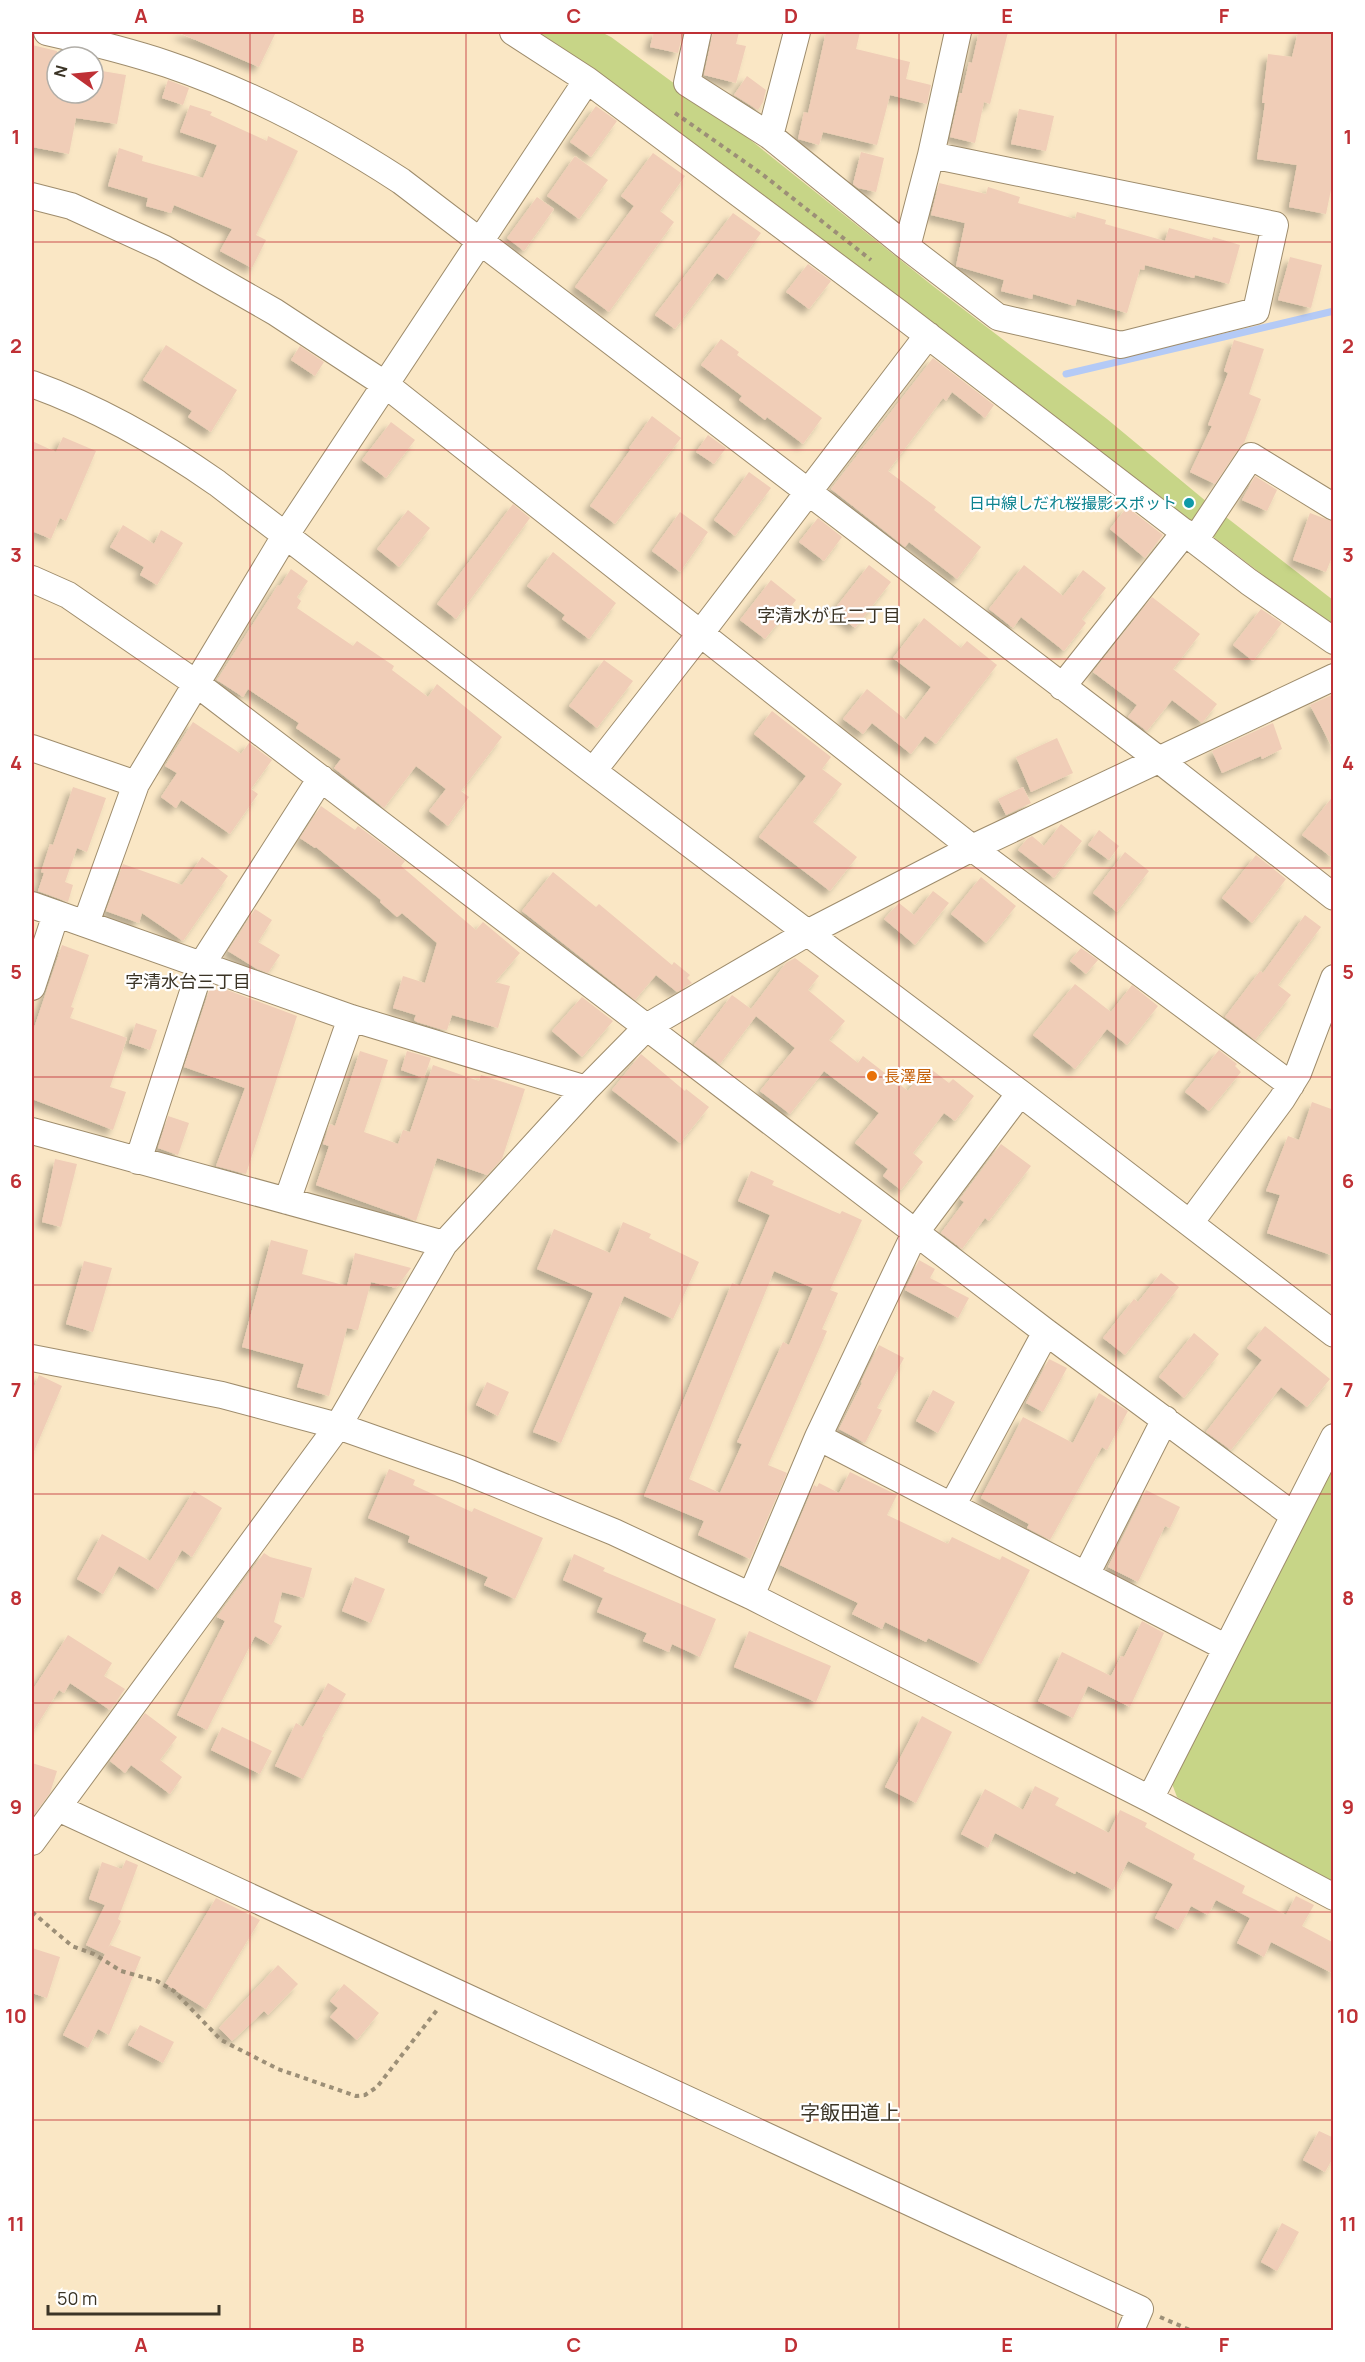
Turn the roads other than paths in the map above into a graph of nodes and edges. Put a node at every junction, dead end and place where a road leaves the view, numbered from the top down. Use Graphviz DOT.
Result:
graph roads {
  1 [pos="47,32"];
  2 [pos="513,32"];
  3 [pos="698,32"];
  4 [pos="797,32"];
  5 [pos="958,32"];
  6 [pos="587,80"];
  7 [pos="770,136"];
  8 [pos="931,155"];
  9 [pos="32,196"];
  10 [pos="482,241"];
  11 [pos="907,247"];
  12 [pos="928,335"];
  13 [pos="32,384"];
  14 [pos="386,385"];
  15 [pos="808,493"];
  16 [pos="1334,507"];
  17 [pos="285,536"];
  18 [pos="1190,536"];
  19 [pos="32,579"];
  20 [pos="700,634"];
  21 [pos="1334,641"];
  22 [pos="1334,677"];
  23 [pos="197,684"];
  24 [pos="1062,687"];
  25 [pos="32,748"];
  26 [pos="1158,759"];
  27 [pos="593,771"];
  28 [pos="321,778"];
  29 [pos="136,784"];
  30 [pos="972,848"];
  31 [pos="1334,897"];
  32 [pos="32,905"];
  33 [pos="56,914"];
  34 [pos="86,923"];
  35 [pos="809,932"];
  36 [pos="202,964"];
  37 [pos="1334,978"];
  38 [pos="32,987"];
  39 [pos="351,1018"];
  40 [pos="648,1026"];
  41 [pos="1291,1085"];
  42 [pos="586,1089"];
  43 [pos="1020,1093"];
  44 [pos="32,1131"];
  45 [pos="138,1161"];
  46 [pos="287,1201"];
  47 [pos="1190,1223"];
  48 [pos="915,1233"];
  49 [pos="444,1244"];
  50 [pos="1046,1332"];
  51 [pos="1334,1334"];
  52 [pos="32,1358"];
  53 [pos="1165,1419"];
  54 [pos="338,1426"];
  55 [pos="818,1437"];
  56 [pos="1334,1437"];
  57 [pos="952,1506"];
  58 [pos="1293,1515"];
  59 [pos="1086,1575"];
  60 [pos="751,1596"];
  61 [pos="1225,1647"];
  62 [pos="1150,1799"];
  63 [pos="58,1808"];
  64 [pos="32,1842"];
  65 [pos="1334,1897"];
  66 [pos="1136,2320"];
  1 -- 10 [label="street"];
  2 -- 6 [label="street"];
  3 -- 7 [label="street"];
  4 -- 7 [label="street"];
  5 -- 8 [label="street"];
  6 -- 10 [label="street"];
  6 -- 12 [label="street"];
  7 -- 11 [label="street"];
  8 -- 11 [label="street"];
  8 -- 11 [label="street"];
  9 -- 14 [label="street"];
  10 -- 14 [label="street"];
  10 -- 15 [label="street"];
  12 -- 15 [label="street"];
  12 -- 18 [label="street"];
  13 -- 17 [label="street"];
  14 -- 17 [label="street"];
  14 -- 20 [label="street"];
  15 -- 20 [label="street"];
  15 -- 24 [label="street"];
  16 -- 18 [label="street"];
  17 -- 23 [label="street"];
  17 -- 27 [label="street"];
  18 -- 21 [label="street"];
  18 -- 24 [label="street"];
  19 -- 23 [label="street"];
  20 -- 27 [label="street"];
  20 -- 30 [label="street"];
  22 -- 26 [label="street"];
  23 -- 28 [label="street"];
  23 -- 29 [label="street"];
  24 -- 26 [label="street"];
  25 -- 29 [label="street"];
  26 -- 30 [label="street"];
  26 -- 31 [label="street"];
  27 -- 35 [label="street"];
  28 -- 36 [label="street"];
  28 -- 40 [label="street"];
  29 -- 34 [label="street"];
  30 -- 35 [label="street"];
  30 -- 41 [label="street"];
  32 -- 33 [label="street"];
  33 -- 34 [label="street"];
  33 -- 38 [label="street"];
  34 -- 36 [label="street"];
  35 -- 40 [label="street"];
  35 -- 43 [label="street"];
  36 -- 39 [label="street"];
  36 -- 45 [label="street"];
  37 -- 41 [label="street"];
  39 -- 42 [label="street"];
  39 -- 46 [label="street"];
  40 -- 42 [label="street"];
  40 -- 48 [label="street"];
  41 -- 47 [label="street"];
  42 -- 49 [label="street"];
  43 -- 47 [label="street"];
  43 -- 48 [label="street"];
  44 -- 45 [label="street"];
  45 -- 46 [label="street"];
  46 -- 49 [label="street"];
  47 -- 51 [label="street"];
  48 -- 50 [label="street"];
  48 -- 55 [label="street"];
  49 -- 54 [label="street"];
  50 -- 53 [label="street"];
  50 -- 57 [label="street"];
  52 -- 54 [label="street"];
  53 -- 58 [label="street"];
  53 -- 59 [label="street"];
  54 -- 60 [label="street"];
  54 -- 63 [label="street"];
  55 -- 57 [label="street"];
  55 -- 60 [label="street"];
  56 -- 58 [label="street"];
  57 -- 59 [label="street"];
  58 -- 61 [label="street"];
  59 -- 61 [label="street"];
  60 -- 62 [label="street"];
  61 -- 62 [label="street"];
  62 -- 65 [label="street"];
  63 -- 64 [label="street"];
  63 -- 66 [label="street"];
}
